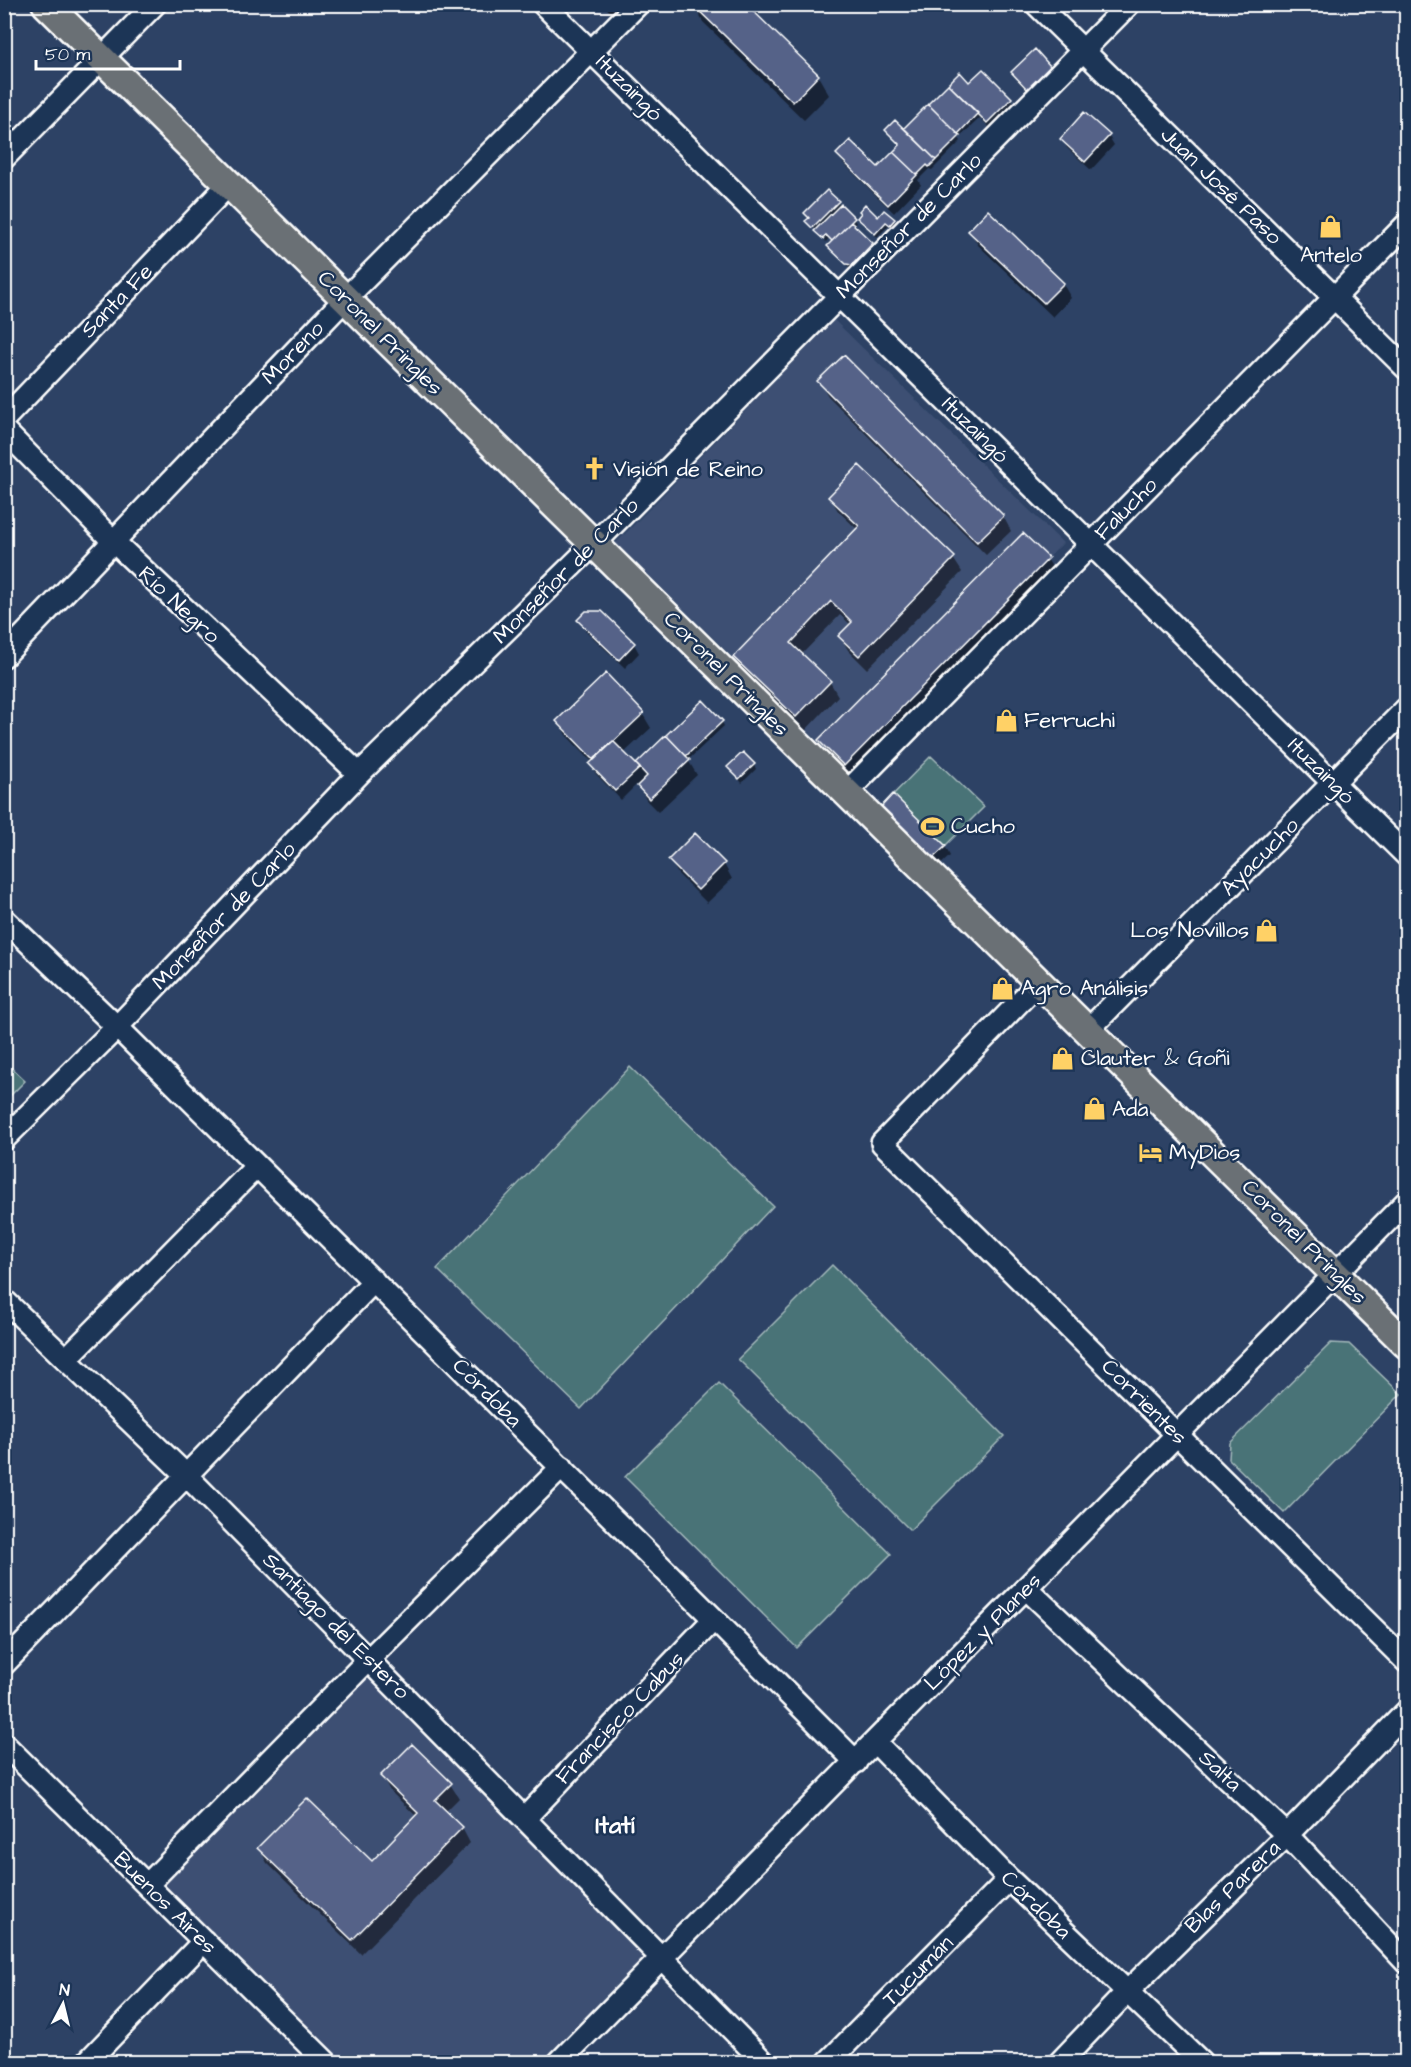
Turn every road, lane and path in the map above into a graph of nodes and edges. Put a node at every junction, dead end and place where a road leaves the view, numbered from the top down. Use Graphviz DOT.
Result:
graph roads {
  1 [pos="46,4"];
  2 [pos="155,4"];
  3 [pos="543,4"];
  4 [pos="638,4"];
  5 [pos="1036,4"];
  6 [pos="1129,4"];
  7 [pos="591,51"];
  8 [pos="1083,51"];
  9 [pos="101,59"];
  10 [pos="4,158"];
  11 [pos="229,184"];
  12 [pos="1407,225"];
  13 [pos="839,296"];
  14 [pos="1335,298"];
  15 [pos="345,299"];
  16 [pos="1407,368"];
  17 [pos="4,419"];
  18 [pos="4,430"];
  19 [pos="113,541"];
  20 [pos="594,544"];
  21 [pos="1091,544"];
  22 [pos="4,656"];
  23 [pos="1407,709"];
  24 [pos="359,774"];
  25 [pos="1334,783"];
  26 [pos="846,793"];
  27 [pos="1407,855"];
  28 [pos="4,919"];
  29 [pos="1039,982"];
  30 [pos="117,1027"];
  31 [pos="1088,1030"];
  32 [pos="4,1139"];
  33 [pos="257,1166"];
  34 [pos="1407,1202"];
  35 [pos="1336,1274"];
  36 [pos="374,1281"];
  37 [pos="4,1300"];
  38 [pos="1407,1344"];
  39 [pos="66,1359"];
  40 [pos="1177,1436"];
  41 [pos="562,1467"];
  42 [pos="186,1474"];
  43 [pos="1026,1588"];
  44 [pos="714,1619"];
  45 [pos="369,1659"];
  46 [pos="1407,1660"];
  47 [pos="4,1664"];
  48 [pos="1407,1712"];
  49 [pos="875,1742"];
  50 [pos="4,1744"];
  51 [pos="856,1762"];
  52 [pos="525,1818"];
  53 [pos="1287,1835"];
  54 [pos="1009,1879"];
  55 [pos="147,1885"];
  56 [pos="204,1941"];
  57 [pos="662,1958"];
  58 [pos="1407,1962"];
  59 [pos="1127,1992"];
  60 [pos="87,2062"];
  61 [pos="326,2062"];
  62 [pos="559,2062"];
  63 [pos="764,2062"];
  64 [pos="828,2062"];
  65 [pos="1060,2062"];
  66 [pos="1198,2062"];
  1 -- 9 [label="main road, Coronel Pringles"];
  2 -- 9 [label="street"];
  3 -- 7 [label="street, Ituzaingó"];
  4 -- 7 [label="street, Moreno"];
  5 -- 8 [label="street, Juan José Paso"];
  6 -- 8 [label="street, Monseñor de Carlo"];
  7 -- 13 [label="street, Ituzaingó"];
  7 -- 15 [label="street, Moreno"];
  8 -- 13 [label="street, Monseñor de Carlo"];
  8 -- 14 [label="street, Juan José Paso"];
  9 -- 10 [label="street"];
  9 -- 11 [label="main road, Coronel Pringles"];
  11 -- 15 [label="main road, Coronel Pringles"];
  11 -- 17 [label="street, Santa Fe"];
  12 -- 14 [label="street, Falucho"];
  13 -- 20 [label="street, Monseñor de Carlo"];
  13 -- 21 [label="street, Ituzaingó"];
  14 -- 16 [label="street, Juan José Paso"];
  14 -- 21 [label="street, Falucho"];
  15 -- 19 [label="street, Moreno"];
  15 -- 20 [label="main road, Coronel Pringles"];
  18 -- 19 [label="street, Río Negro"];
  19 -- 22 [label="street, Moreno"];
  19 -- 24 [label="street, Río Negro"];
  20 -- 24 [label="street, Monseñor de Carlo"];
  20 -- 26 [label="main road, Coronel Pringles"];
  21 -- 25 [label="street, Ituzaingó"];
  21 -- 26 [label="street, Falucho"];
  23 -- 25 [label="street, Ayacucho"];
  24 -- 30 [label="street, Monseñor de Carlo"];
  25 -- 27 [label="street, Ituzaingó"];
  25 -- 31 [label="street, Ayacucho"];
  26 -- 29 [label="main road, Coronel Pringles"];
  28 -- 30 [label="street, Córdoba"];
  29 -- 31 [label="main road, Coronel Pringles"];
  29 -- 40 [label="street, Corrientes"];
  30 -- 32 [label="street, Monseñor de Carlo"];
  30 -- 33 [label="street, Córdoba"];
  31 -- 35 [label="main road, Coronel Pringles"];
  33 -- 36 [label="street, Córdoba"];
  33 -- 39 [label="street"];
  34 -- 35 [label="street, López y Planes"];
  35 -- 38 [label="main road, Coronel Pringles"];
  35 -- 40 [label="street, López y Planes"];
  36 -- 41 [label="street, Córdoba"];
  36 -- 42 [label="street"];
  37 -- 39 [label="street, Santiago del Estero"];
  39 -- 42 [label="street, Santiago del Estero"];
  40 -- 43 [label="street, López y Planes"];
  40 -- 46 [label="street, Corrientes"];
  41 -- 44 [label="street, Córdoba"];
  41 -- 45 [label="street"];
  42 -- 45 [label="street, Santiago del Estero"];
  42 -- 47 [label="street"];
  43 -- 49 [label="street, López y Planes"];
  43 -- 53 [label="street, Salta"];
  44 -- 51 [label="street, Córdoba"];
  44 -- 52 [label="street, Francisco Cabus"];
  45 -- 52 [label="street, Santiago del Estero"];
  45 -- 55 [label="street"];
  48 -- 53 [label="street, Blas Parera"];
  49 -- 51 [label="street, López y Planes"];
  49 -- 54 [label="street, Córdoba"];
  50 -- 55 [label="street, Buenos Aires"];
  51 -- 57 [label="street, López y Planes"];
  52 -- 57 [label="street, Santiago del Estero"];
  53 -- 58 [label="street, Salta"];
  53 -- 59 [label="street, Blas Parera"];
  54 -- 59 [label="street, Córdoba"];
  54 -- 64 [label="street, Tucumán"];
  55 -- 56 [label="street, Buenos Aires"];
  56 -- 60 [label="street"];
  56 -- 61 [label="street, Buenos Aires"];
  57 -- 62 [label="street, López y Planes"];
  57 -- 63 [label="street, Santiago del Estero"];
  59 -- 65 [label="street, Blas Parera"];
  59 -- 66 [label="street, Córdoba"];
}
